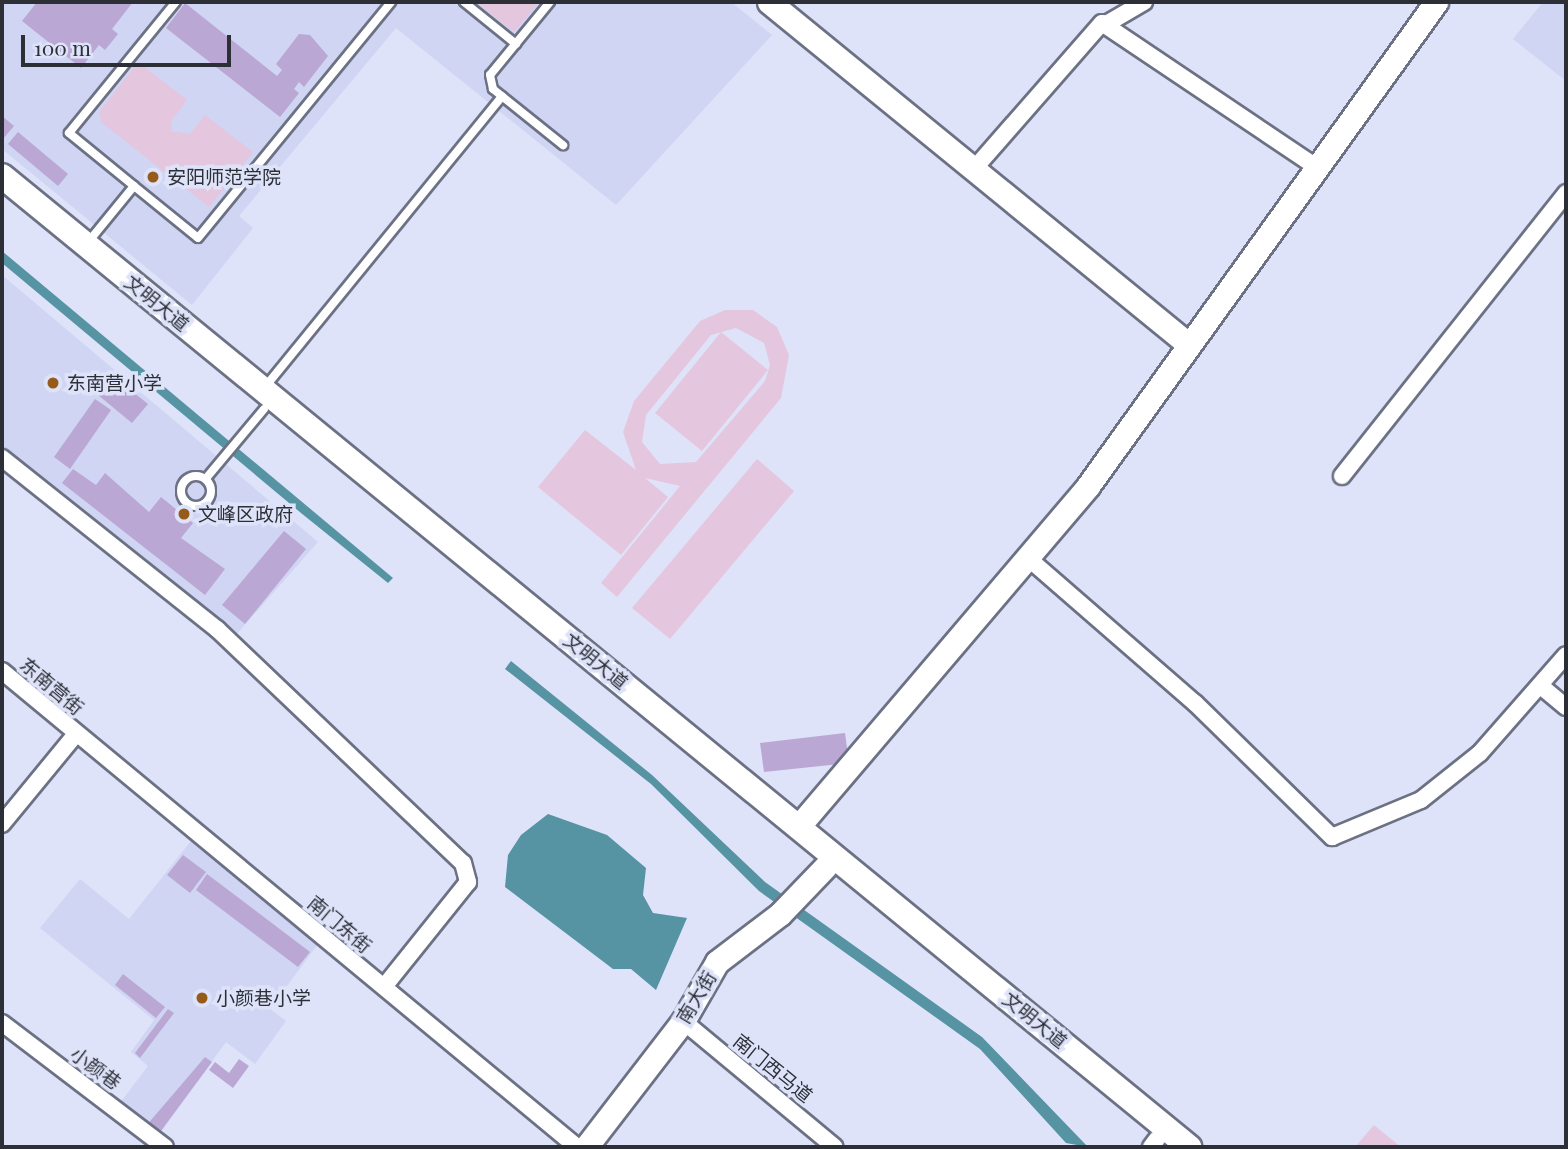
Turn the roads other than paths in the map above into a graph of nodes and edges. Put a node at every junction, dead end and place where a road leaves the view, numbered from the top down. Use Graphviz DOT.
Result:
graph roads {
  1 [pos="176,2"];
  2 [pos="391,2"];
  3 [pos="464,2"];
  4 [pos="550,2"];
  5 [pos="769,2"];
  6 [pos="1144,2"];
  7 [pos="1436,2"];
  8 [pos="1108,23"];
  9 [pos="516,44"];
  10 [pos="502,96"];
  11 [pos="563,145"];
  12 [pos="1316,167"];
  13 [pos="974,169"];
  14 [pos="2,176"];
  15 [pos="134,186"];
  16 [pos="1566,193"];
  17 [pos="2,195"];
  18 [pos="86,245"];
  19 [pos="1188,344"];
  20 [pos="264,399"];
  21 [pos="2,458"];
  22 [pos="208,476"];
  23 [pos="1342,477"];
  24 [pos="1028,558"];
  25 [pos="1566,655"];
  26 [pos="2,671"];
  27 [pos="1542,687"];
  28 [pos="1566,707"];
  29 [pos="76,734"];
  30 [pos="2,824"];
  31 [pos="799,827"];
  32 [pos="825,867"];
  33 [pos="384,987"];
  34 [pos="683,1021"];
  35 [pos="2,1023"];
  36 [pos="1158,1145"];
  37 [pos="165,1147"];
  38 [pos="577,1147"];
  39 [pos="586,1147"];
  40 [pos="835,1147"];
  41 [pos="1189,1147"];
  1 -- 15 [label="lane"];
  2 -- 15 [label="lane"];
  3 -- 9 [label="lane"];
  4 -- 9 [label="lane"];
  5 -- 13 [label="street"];
  6 -- 8 [label="street"];
  7 -- 12 [label="street"];
  8 -- 12 [label="street"];
  8 -- 13 [label="street"];
  9 -- 10 [label="lane"];
  10 -- 11 [label="lane"];
  10 -- 20 [label="lane"];
  12 -- 19 [label="street"];
  13 -- 19 [label="street"];
  14 -- 18 [label="main road, 文明大道"];
  15 -- 18 [label="lane"];
  16 -- 23 [label="street"];
  17 -- 20 [label="main road, 文明大道"];
  18 -- 20 [label="main road, 文明大道"];
  19 -- 24 [label="street"];
  20 -- 22 [label="lane"];
  20 -- 31 [label="main road, 文明大道"];
  20 -- 32 [label="main road, 文明大道"];
  21 -- 33 [label="street"];
  22 -- 22 [label="lane"];
  24 -- 27 [label="street"];
  24 -- 31 [label="street"];
  25 -- 27 [label="street"];
  26 -- 29 [label="street, 东南营街"];
  27 -- 28 [label="street"];
  29 -- 30 [label="street"];
  29 -- 33 [label="street, 南门东街"];
  31 -- 41 [label="main road, 文明大道"];
  32 -- 34 [label="street, 南大街"];
  32 -- 36 [label="main road, 文明大道"];
  33 -- 38 [label="street, 南门东街"];
  34 -- 39 [label="street, 南大街"];
  34 -- 40 [label="street, 南门西马道"];
  35 -- 37 [label="street, 小颜巷"];
}
